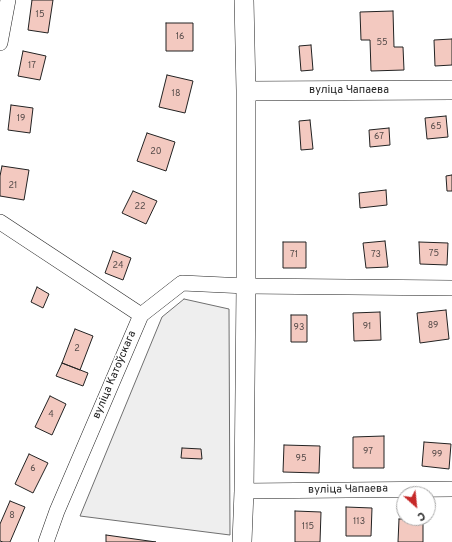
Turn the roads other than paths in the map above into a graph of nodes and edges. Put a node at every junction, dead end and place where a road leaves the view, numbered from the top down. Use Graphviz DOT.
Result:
graph roads {
  1 [pos="8,0"];
  2 [pos="244,0"];
  3 [pos="0,44"];
  4 [pos="452,90"];
  5 [pos="246,91"];
  6 [pos="0,222"];
  7 [pos="246,286"];
  8 [pos="452,288"];
  9 [pos="141,315"];
  10 [pos="452,489"];
  11 [pos="244,491"];
  12 [pos="46,542"];
  13 [pos="242,542"];
  1 -- 3 [label="street"];
  2 -- 5 [label="street"];
  4 -- 5 [label="street, вуліца Чапаева"];
  5 -- 7 [label="street"];
  6 -- 9 [label="street"];
  7 -- 8 [label="street"];
  7 -- 9 [label="street, вуліца Катоўскага"];
  7 -- 11 [label="street"];
  9 -- 12 [label="street, вуліца Катоўскага"];
  10 -- 11 [label="street, вуліца Чапаева"];
  11 -- 13 [label="street"];
}
